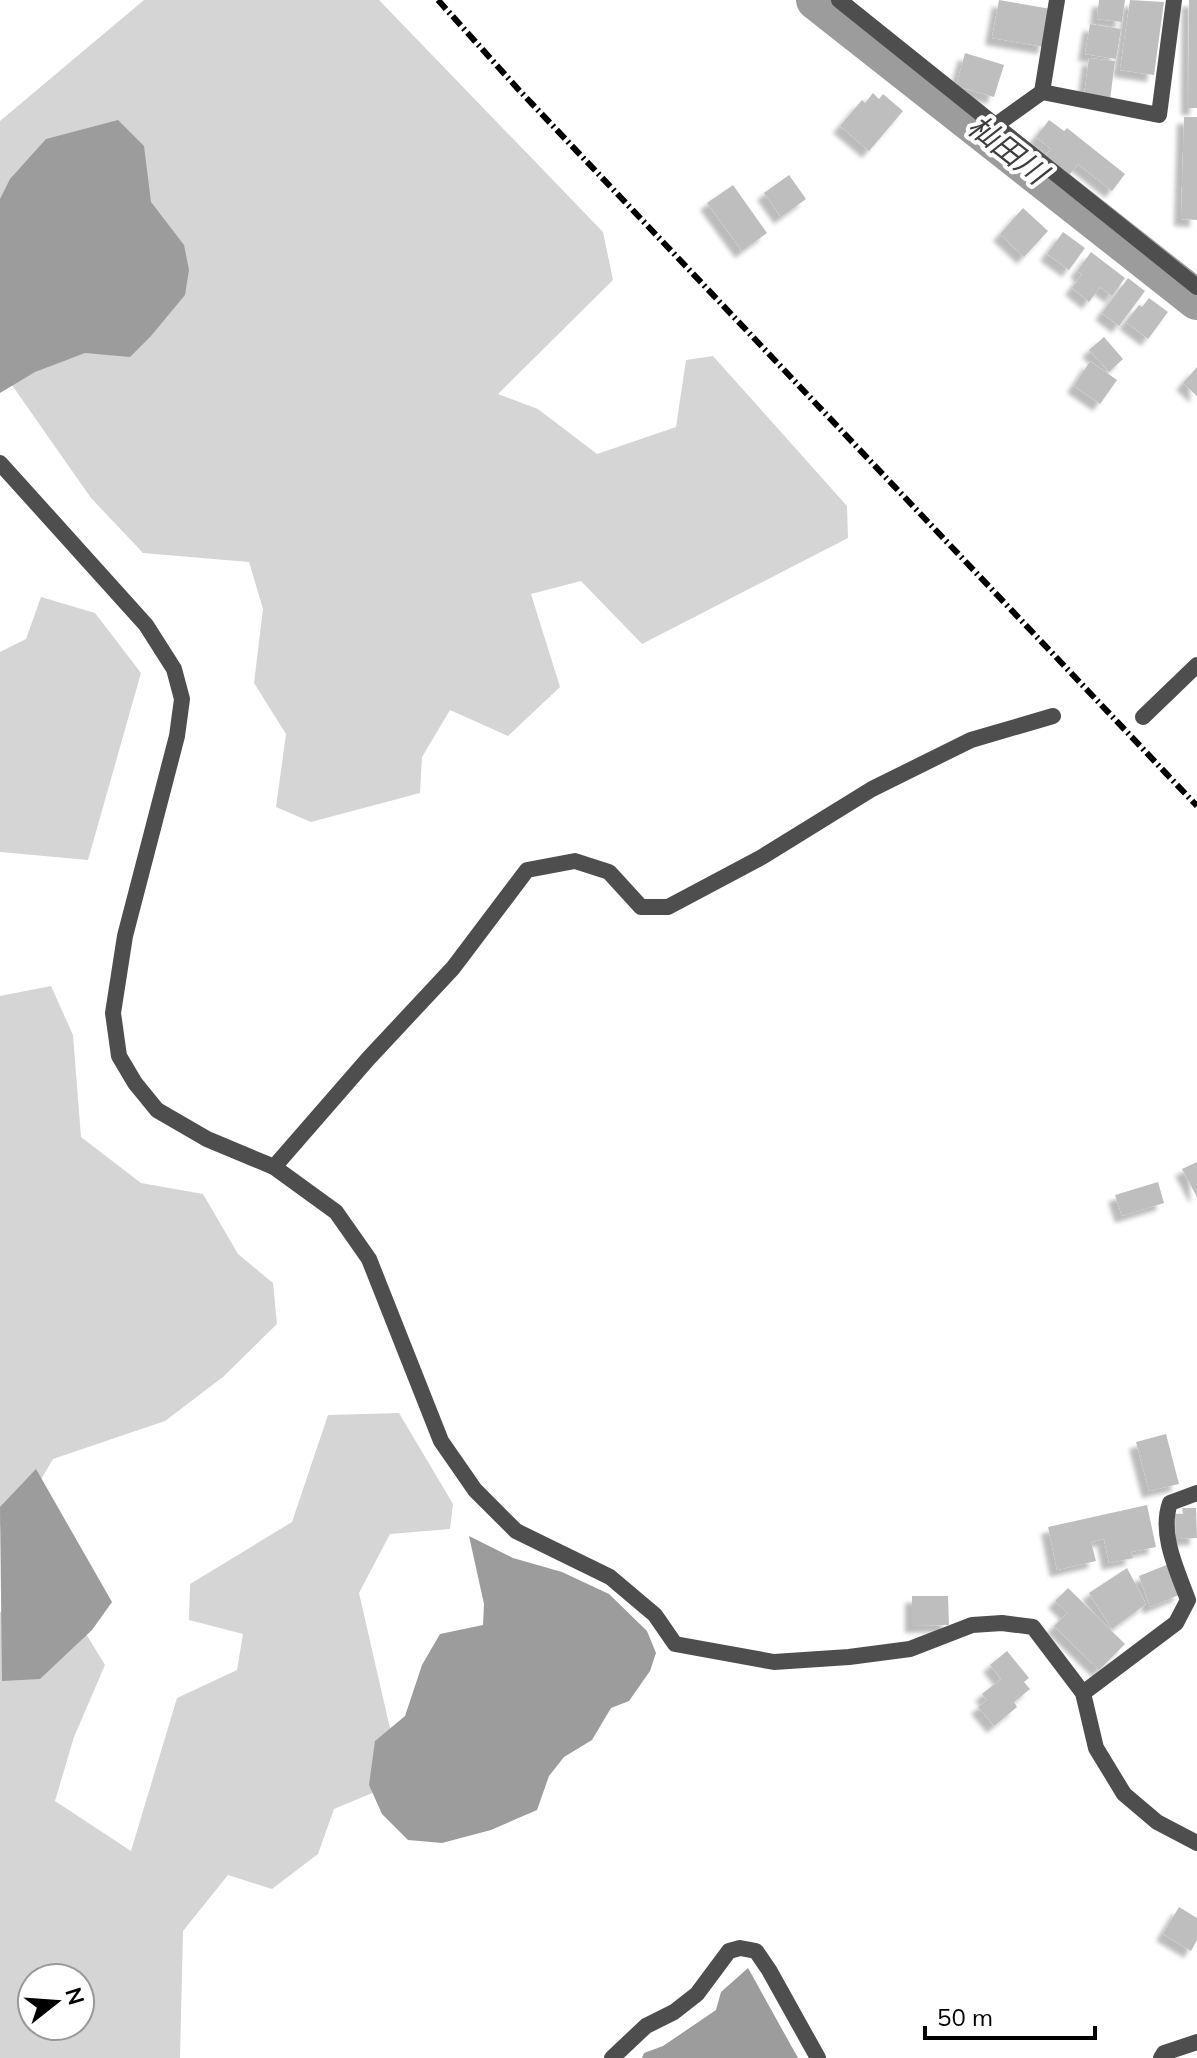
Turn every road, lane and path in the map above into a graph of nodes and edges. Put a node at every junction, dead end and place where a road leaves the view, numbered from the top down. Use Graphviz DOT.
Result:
graph roads {
  1 [pos="839,0"];
  2 [pos="1057,0"];
  3 [pos="1174,0"];
  4 [pos="1042,92"];
  5 [pos="996,125"];
  6 [pos="1197,287"];
  7 [pos="0,463"];
  8 [pos="1197,665"];
  9 [pos="1053,716"];
  10 [pos="1143,717"];
  11 [pos="274,1167"];
  12 [pos="1197,1493"];
  13 [pos="1083,1693"];
  14 [pos="1197,1843"];
  15 [pos="1197,2042"];
  16 [pos="612,2058"];
  17 [pos="818,2058"];
  18 [pos="1161,2058"];
  1 -- 5 [label="street"];
  2 -- 4 [label="street"];
  3 -- 4 [label="street"];
  4 -- 5 [label="street"];
  5 -- 6 [label="street"];
  7 -- 11 [label="street"];
  8 -- 10 [label="street"];
  9 -- 11 [label="street"];
  11 -- 13 [label="street"];
  12 -- 13 [label="street"];
  13 -- 14 [label="street"];
  15 -- 18 [label="street"];
  16 -- 17 [label="street"];
}
